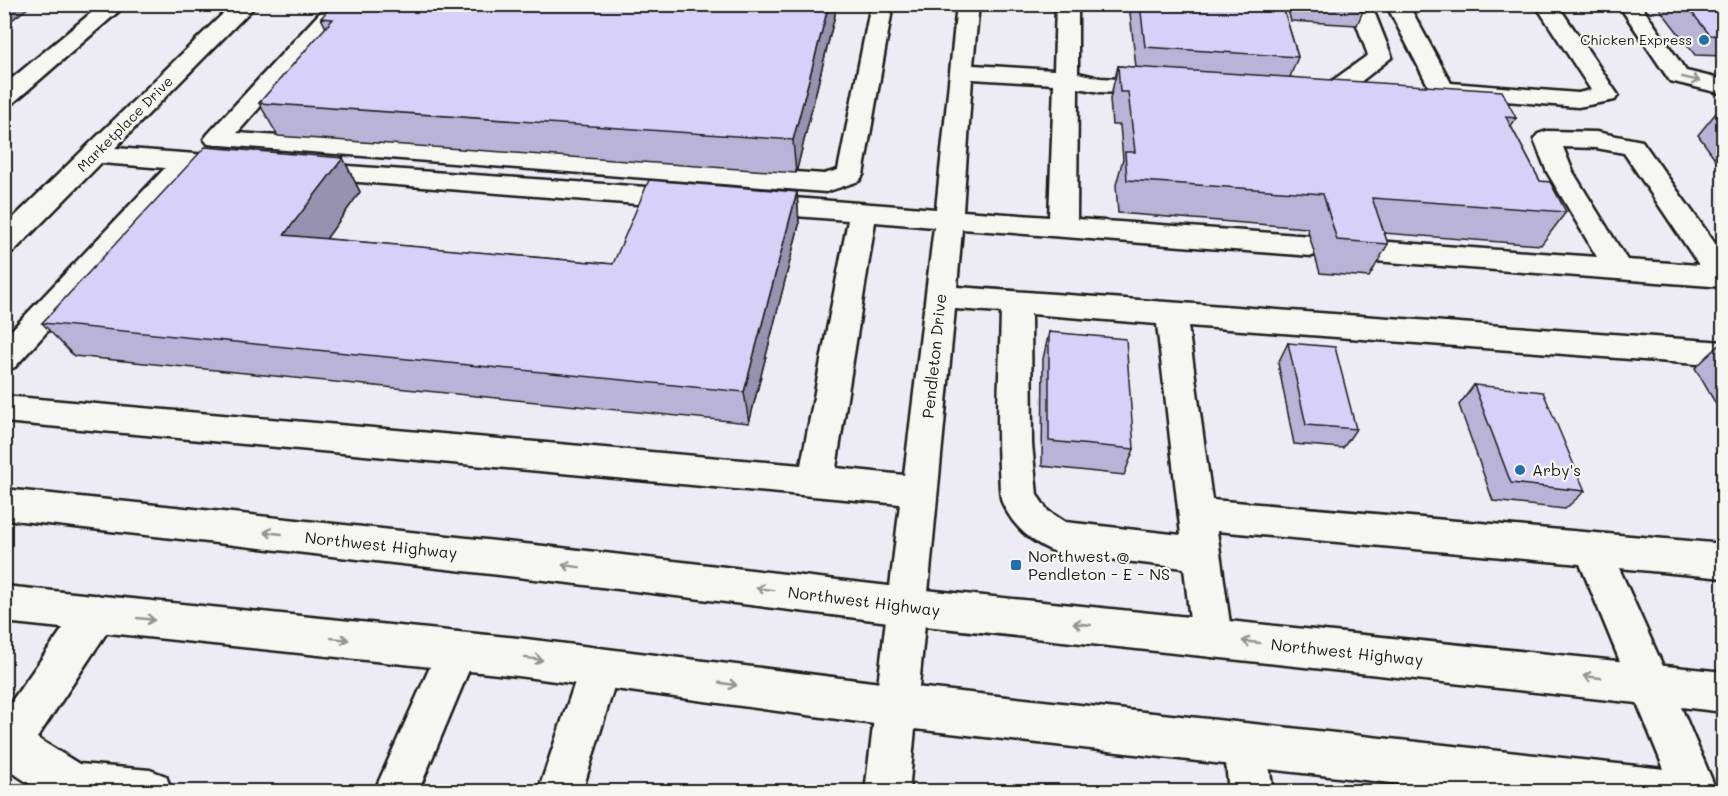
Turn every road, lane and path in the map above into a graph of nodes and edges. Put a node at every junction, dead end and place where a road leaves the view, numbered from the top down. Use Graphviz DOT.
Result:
graph roads {
  1 [pos="116,4"];
  2 [pos="246,4"];
  3 [pos="340,4"];
  4 [pos="882,4"];
  5 [pos="968,4"];
  6 [pos="1066,4"];
  7 [pos="1360,4"];
  8 [pos="1397,4"];
  9 [pos="1546,4"];
  10 [pos="1629,4"];
  11 [pos="961,71"];
  12 [pos="1065,78"];
  13 [pos="1724,87"];
  14 [pos="1183,89"];
  15 [pos="1290,95"];
  16 [pos="4,98"];
  17 [pos="94,155"];
  18 [pos="186,162"];
  19 [pos="863,212"];
  20 [pos="948,218"];
  21 [pos="1063,227"];
  22 [pos="6,240"];
  23 [pos="1312,246"];
  24 [pos="1361,250"];
  25 [pos="1618,269"];
  26 [pos="1723,277"];
  27 [pos="940,297"];
  28 [pos="1016,304"];
  29 [pos="1171,314"];
  30 [pos="1724,354"];
  31 [pos="4,359"];
  32 [pos="4,409"];
  33 [pos="816,481"];
  34 [pos="919,491"];
  35 [pos="4,504"];
  36 [pos="1198,514"];
  37 [pos="1592,549"];
  38 [pos="1202,554"];
  39 [pos="1724,561"];
  40 [pos="4,604"];
  41 [pos="906,606"];
  42 [pos="97,614"];
  43 [pos="1212,638"];
  44 [pos="456,651"];
  45 [pos="600,667"];
  46 [pos="1650,684"];
  47 [pos="1724,692"];
  48 [pos="897,706"];
  49 [pos="6,743"];
  50 [pos="1245,745"];
  51 [pos="71,789"];
  52 [pos="150,792"];
  53 [pos="396,792"];
  54 [pos="560,792"];
  55 [pos="887,792"];
  56 [pos="1251,792"];
  57 [pos="1670,792"];
  58 [pos="1695,792"];
  1 -- 16 [label="main road"];
  2 -- 17 [label="main road, Marketplace Drive"];
  3 -- 4 [label="main road"];
  5 -- 11 [label="main road, Pendleton Drive"];
  6 -- 12 [label="main road"];
  7 -- 15 [label="main road"];
  8 -- 9 [label="main road"];
  10 -- 13 [label="main road, one-way"];
  11 -- 12 [label="main road"];
  11 -- 20 [label="main road, Pendleton Drive"];
  12 -- 14 [label="main road"];
  12 -- 21 [label="main road"];
  17 -- 18 [label="main road"];
  17 -- 22 [label="main road, Marketplace Drive"];
  18 -- 19 [label="main road"];
  18 -- 31 [label="main road"];
  19 -- 20 [label="main road"];
  19 -- 33 [label="main road"];
  20 -- 21 [label="main road"];
  20 -- 27 [label="main road, Pendleton Drive"];
  21 -- 23 [label="main road"];
  24 -- 25 [label="main road"];
  25 -- 26 [label="main road"];
  25 -- 26 [label="main road"];
  27 -- 28 [label="main road"];
  27 -- 34 [label="main road, Pendleton Drive"];
  28 -- 29 [label="main road"];
  28 -- 38 [label="main road"];
  29 -- 30 [label="main road"];
  29 -- 36 [label="main road"];
  32 -- 33 [label="main road"];
  33 -- 34 [label="main road"];
  34 -- 41 [label="main road, Pendleton Drive"];
  41 -- 35 [label="main road, Northwest Highway, one-way"];
  36 -- 37 [label="main road"];
  36 -- 38 [label="main road"];
  37 -- 39 [label="main road"];
  37 -- 46 [label="main road"];
  38 -- 43 [label="main road"];
  40 -- 42 [label="main road"];
  43 -- 41 [label="main road, Northwest Highway, one-way"];
  41 -- 48 [label="main road, Pendleton Drive"];
  42 -- 44 [label="main road, one-way"];
  42 -- 49 [label="main road"];
  46 -- 43 [label="main road, Northwest Highway, one-way"];
  44 -- 45 [label="main road, one-way"];
  44 -- 53 [label="main road"];
  45 -- 48 [label="main road, one-way"];
  45 -- 54 [label="main road"];
  46 -- 47 [label="main road, Northwest Highway"];
  46 -- 58 [label="main road"];
  48 -- 50 [label="main road"];
  48 -- 55 [label="main road, Pendleton Drive"];
  49 -- 51 [label="main road"];
  50 -- 56 [label="main road"];
  50 -- 57 [label="main road"];
  51 -- 52 [label="main road"];
}
